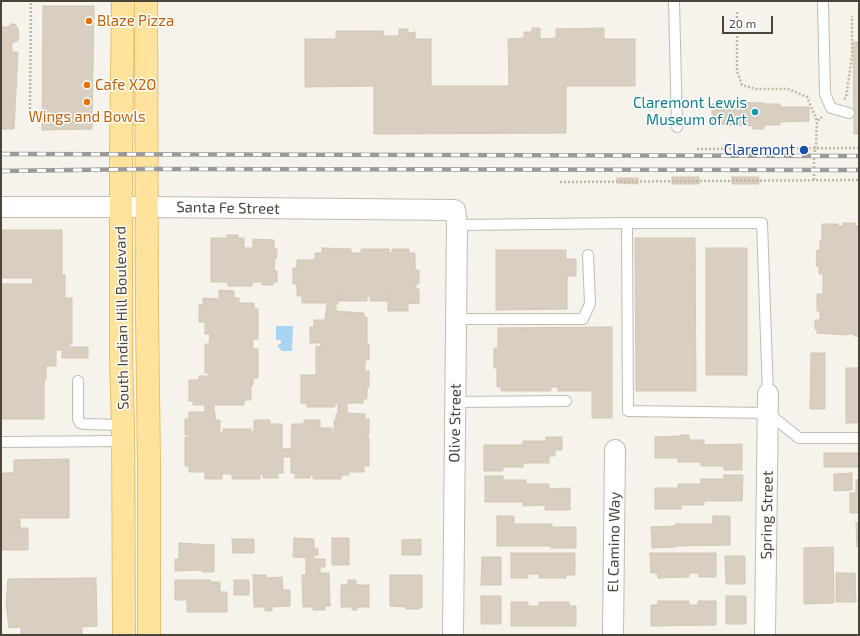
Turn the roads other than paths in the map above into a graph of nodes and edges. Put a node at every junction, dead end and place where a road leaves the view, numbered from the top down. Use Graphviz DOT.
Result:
graph roads {
  1 [pos="123,1"];
  2 [pos="146,1"];
  3 [pos="674,1"];
  4 [pos="823,1"];
  5 [pos="849,113"];
  6 [pos="677,127"];
  7 [pos="1,207"];
  8 [pos="121,207"];
  9 [pos="147,207"];
  10 [pos="456,217"];
  11 [pos="627,224"];
  12 [pos="588,255"];
  13 [pos="456,319"];
  14 [pos="78,381"];
  15 [pos="566,401"];
  16 [pos="455,402"];
  17 [pos="768,404"];
  18 [pos="123,433"];
  19 [pos="859,438"];
  20 [pos="1,442"];
  21 [pos="615,450"];
  22 [pos="124,635"];
  23 [pos="149,635"];
  24 [pos="453,635"];
  25 [pos="613,635"];
  26 [pos="765,635"];
  1 -- 8 [label="main road, South Indian Hill Boulevard"];
  2 -- 9 [label="main road, South Indian Hill Boulevard"];
  3 -- 6 [label="lane"];
  4 -- 5 [label="lane"];
  7 -- 8 [label="street, Santa Fe Street"];
  8 -- 9 [label="street, Santa Fe Street"];
  8 -- 18 [label="main road, South Indian Hill Boulevard"];
  9 -- 10 [label="street, Santa Fe Street"];
  9 -- 23 [label="main road, South Indian Hill Boulevard"];
  10 -- 11 [label="lane"];
  10 -- 13 [label="street, Olive Street"];
  11 -- 17 [label="lane"];
  11 -- 17 [label="lane"];
  12 -- 13 [label="lane"];
  13 -- 16 [label="street, Olive Street"];
  14 -- 18 [label="lane"];
  15 -- 16 [label="lane"];
  16 -- 24 [label="street, Olive Street"];
  17 -- 19 [label="lane"];
  17 -- 26 [label="street, Spring Street"];
  18 -- 20 [label="lane"];
  18 -- 22 [label="main road, South Indian Hill Boulevard"];
  21 -- 25 [label="street, El Camino Way"];
}
